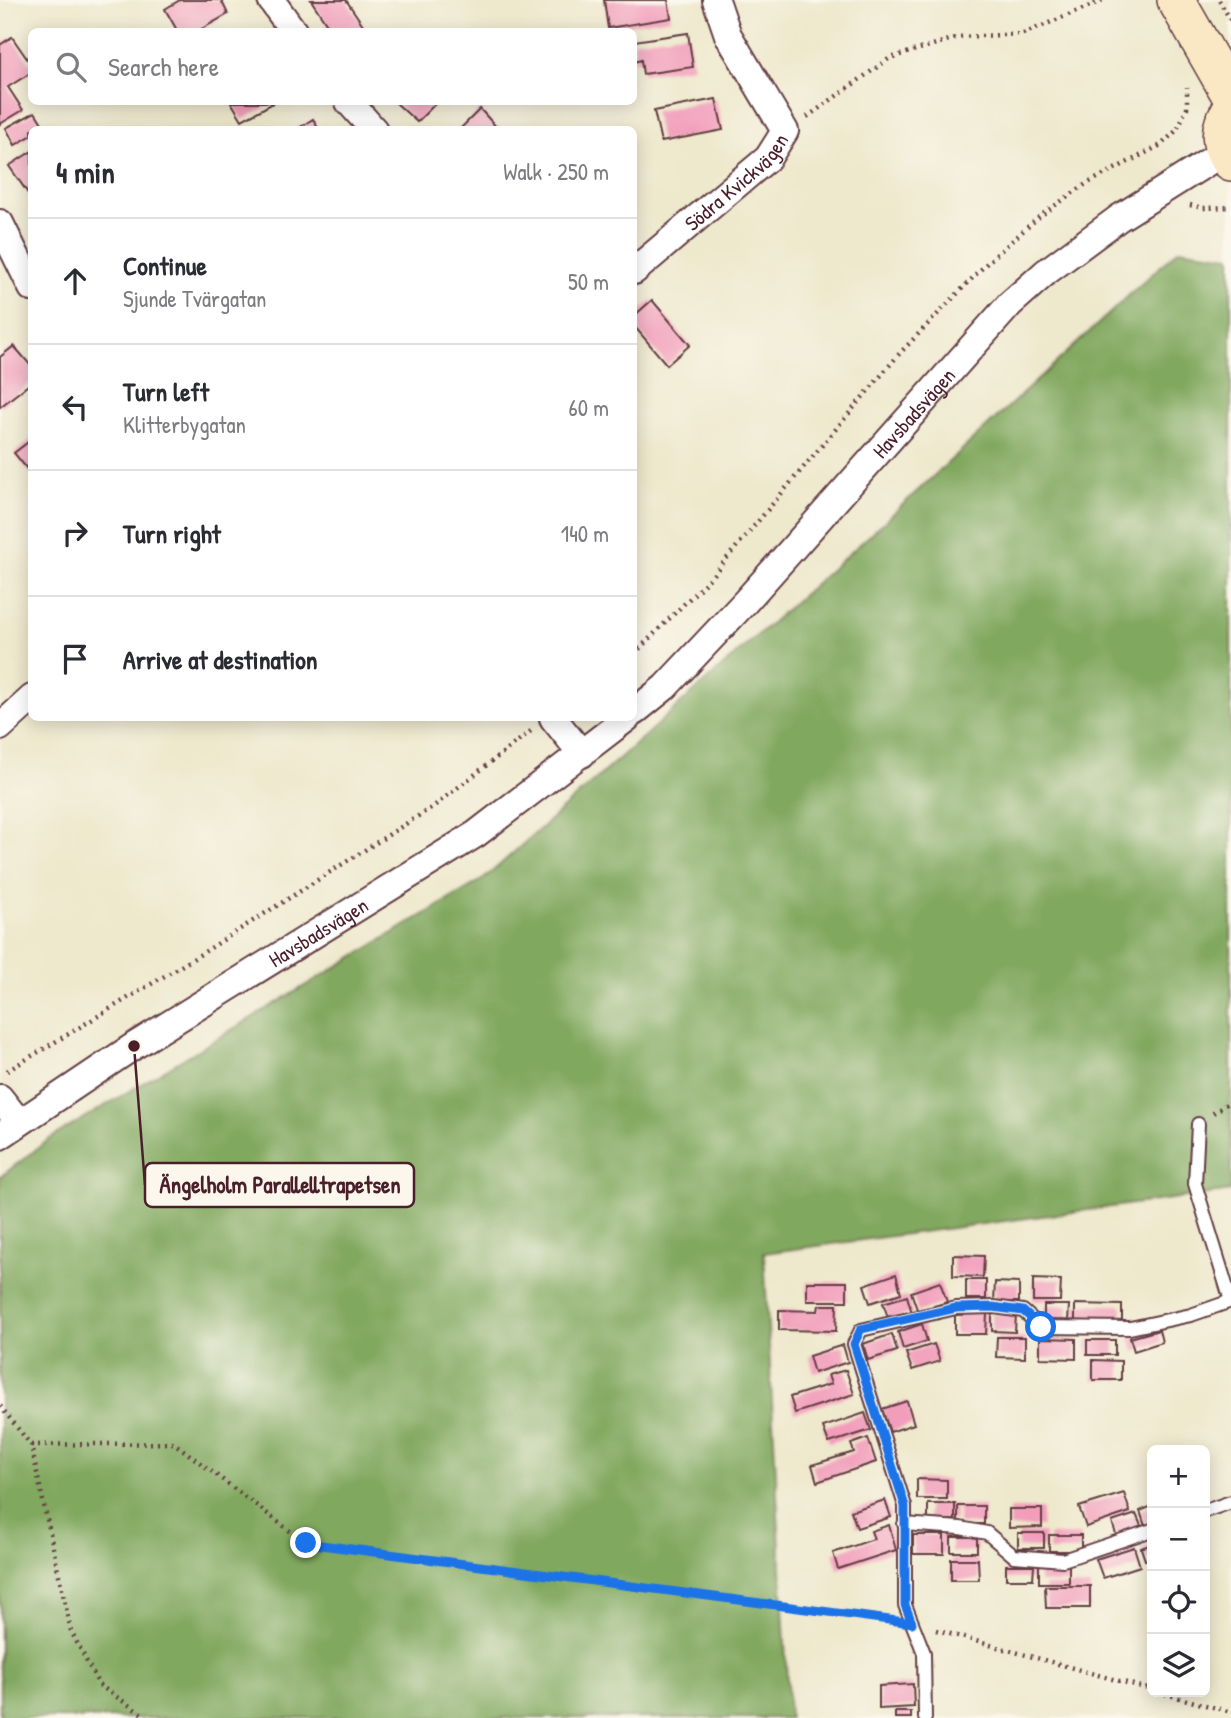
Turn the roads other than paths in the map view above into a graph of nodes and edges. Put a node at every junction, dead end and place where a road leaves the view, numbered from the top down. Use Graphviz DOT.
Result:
graph roads {
  1 [pos="271,0"];
  2 [pos="716,0"];
  3 [pos="1175,0"];
  4 [pos="290,28"];
  5 [pos="1231,96"];
  6 [pos="352,105"];
  7 [pos="1231,110"];
  8 [pos="370,126"];
  9 [pos="1227,157"];
  10 [pos="0,223"];
  11 [pos="637,268"];
  12 [pos="28,280"];
  13 [pos="28,702"];
  14 [pos="637,710"];
  15 [pos="623,721"];
  16 [pos="546,722"];
  17 [pos="0,727"];
  18 [pos="582,754"];
  19 [pos="0,1098"];
  20 [pos="1198,1124"];
  21 [pos="10,1129"];
  22 [pos="1231,1301"];
  23 [pos="1231,1502"];
  24 [pos="1210,1509"];
  25 [pos="904,1524"];
  26 [pos="1147,1532"];
  27 [pos="926,1718"];
  1 -- 4 [label="street"];
  2 -- 11 [label="street, Södra Kvickvägen"];
  3 -- 5 [label="street"];
  6 -- 8 [label="street"];
  7 -- 9 [label="street, Havsbadsvägen"];
  9 -- 14 [label="street, Havsbadsvägen"];
  10 -- 12 [label="street"];
  13 -- 17 [label="street"];
  15 -- 18 [label="street, Havsbadsvägen"];
  16 -- 18 [label="street"];
  18 -- 21 [label="street, Havsbadsvägen"];
  19 -- 21 [label="street"];
  20 -- 22 [label="lane"];
  22 -- 25 [label="lane"];
  23 -- 24 [label="lane"];
  25 -- 26 [label="lane"];
  25 -- 27 [label="lane"];
}
